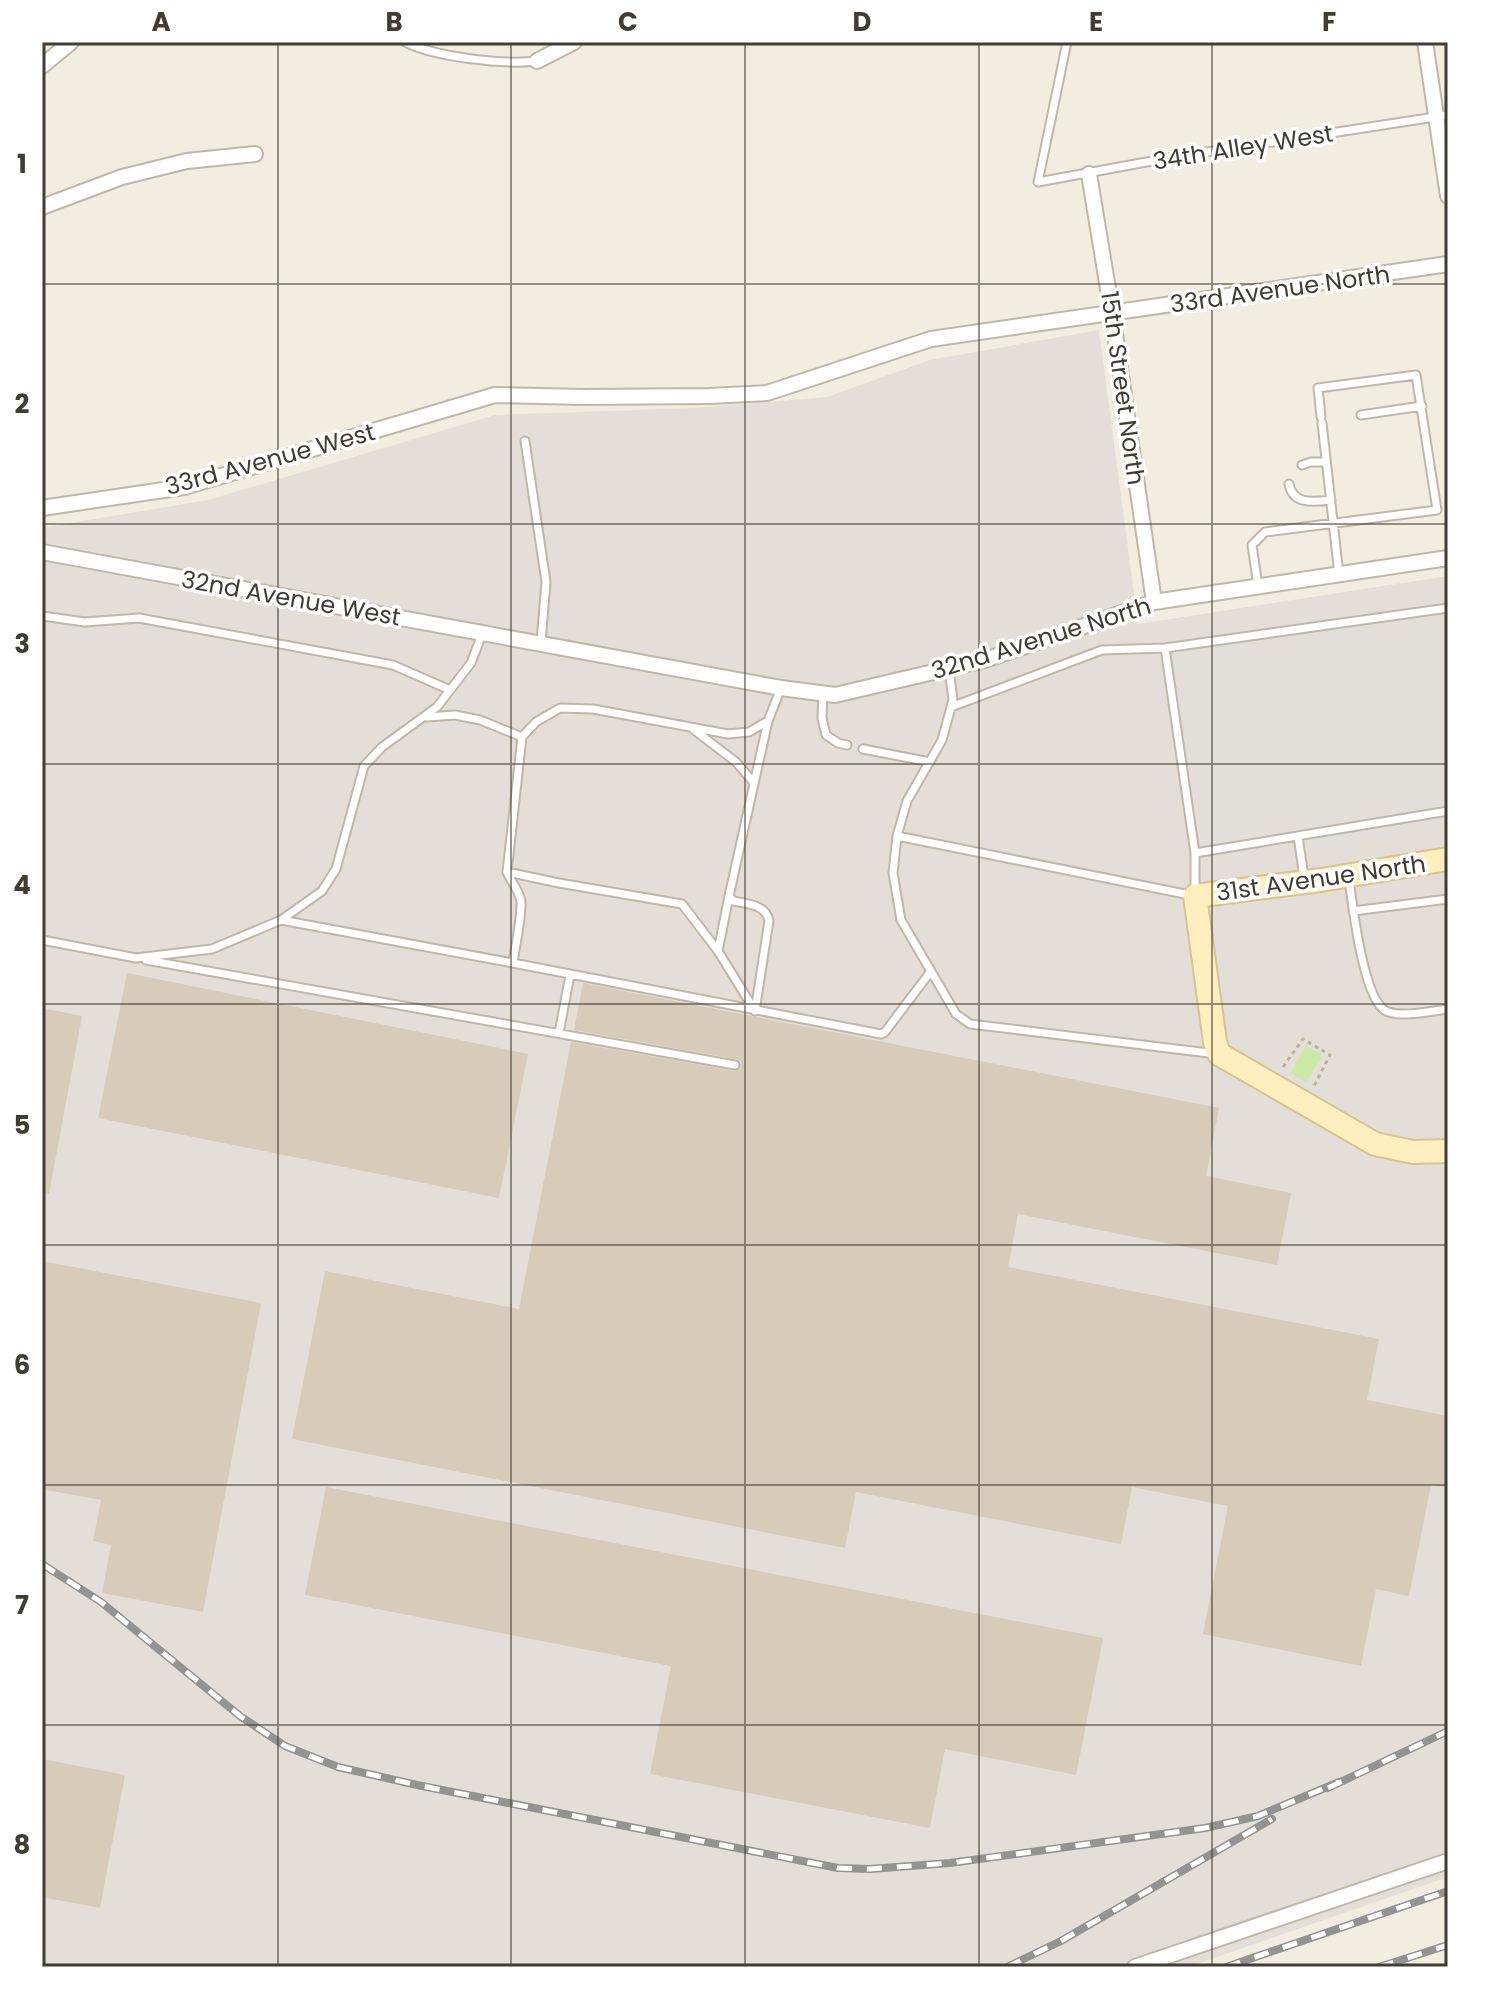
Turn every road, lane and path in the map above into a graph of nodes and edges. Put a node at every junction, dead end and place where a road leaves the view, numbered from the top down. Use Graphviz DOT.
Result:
graph roads {
  1 [pos="71,42"];
  2 [pos="405,42"];
  3 [pos="574,42"];
  4 [pos="1067,42"];
  5 [pos="1425,42"];
  6 [pos="537,61"];
  7 [pos="42,66"];
  8 [pos="1443,116"];
  9 [pos="255,154"];
  10 [pos="1089,174"];
  11 [pos="1448,196"];
  12 [pos="42,207"];
  13 [pos="1448,264"];
  14 [pos="1112,313"];
  15 [pos="495,395"];
  16 [pos="1422,406"];
  17 [pos="1361,415"];
  18 [pos="525,441"];
  19 [pos="1326,462"];
  20 [pos="1302,465"];
  21 [pos="1289,484"];
  22 [pos="1331,500"];
  23 [pos="42,508"];
  24 [pos="1333,523"];
  25 [pos="42,552"];
  26 [pos="1448,558"];
  27 [pos="1339,575"];
  28 [pos="1258,586"];
  29 [pos="1154,602"];
  30 [pos="1448,608"];
  31 [pos="42,616"];
  32 [pos="483,632"];
  33 [pos="541,642"];
  34 [pos="1165,648"];
  35 [pos="949,669"];
  36 [pos="781,688"];
  37 [pos="450,690"];
  38 [pos="823,693"];
  39 [pos="951,707"];
  40 [pos="424,717"];
  41 [pos="768,721"];
  42 [pos="690,727"];
  43 [pos="522,737"];
  44 [pos="847,745"];
  45 [pos="863,749"];
  46 [pos="930,762"];
  47 [pos="754,783"];
  48 [pos="1448,811"];
  49 [pos="897,836"];
  50 [pos="1298,836"];
  51 [pos="1195,853"];
  52 [pos="1448,859"];
  53 [pos="507,872"];
  54 [pos="1348,876"];
  55 [pos="1305,882"];
  56 [pos="729,896"];
  57 [pos="1195,896"];
  58 [pos="1448,899"];
  59 [pos="1353,911"];
  60 [pos="281,920"];
  61 [pos="42,940"];
  62 [pos="718,951"];
  63 [pos="136,958"];
  64 [pos="513,963"];
  65 [pos="931,971"];
  66 [pos="570,975"];
  67 [pos="1448,1009"];
  68 [pos="755,1011"];
  69 [pos="559,1033"];
  70 [pos="1219,1054"];
  71 [pos="735,1065"];
  72 [pos="1278,1074"];
  73 [pos="1310,1092"];
  74 [pos="1448,1151"];
  75 [pos="1448,1861"];
  76 [pos="1135,1967"];
  1 -- 7 [label="street"];
  2 -- 6 [label="lane"];
  3 -- 6 [label="street"];
  4 -- 10 [label="lane, 34th Alley West"];
  5 -- 8 [label="street"];
  8 -- 10 [label="lane, 34th Alley West"];
  8 -- 11 [label="street"];
  9 -- 12 [label="street"];
  10 -- 14 [label="street, 15th Street North"];
  13 -- 14 [label="street, 33rd Avenue North"];
  14 -- 15 [label="street, 33rd Avenue North"];
  14 -- 29 [label="street, 15th Street North"];
  15 -- 23 [label="street, 33rd Avenue West"];
  16 -- 17 [label="lane"];
  16 -- 19 [label="lane"];
  16 -- 24 [label="lane"];
  18 -- 33 [label="lane"];
  19 -- 20 [label="lane"];
  19 -- 22 [label="lane"];
  21 -- 22 [label="lane"];
  22 -- 24 [label="lane"];
  24 -- 27 [label="lane"];
  24 -- 28 [label="lane"];
  25 -- 32 [label="street, 32nd Avenue West"];
  26 -- 27 [label="street, 32nd Avenue North"];
  27 -- 28 [label="street, 32nd Avenue North"];
  28 -- 29 [label="street, 32nd Avenue North"];
  29 -- 35 [label="street, 32nd Avenue North"];
  30 -- 34 [label="lane"];
  31 -- 37 [label="lane"];
  32 -- 33 [label="street, 32nd Avenue West"];
  32 -- 37 [label="lane"];
  33 -- 36 [label="street, 32nd Avenue North"];
  34 -- 39 [label="lane"];
  34 -- 51 [label="lane"];
  35 -- 38 [label="street, 32nd Avenue North"];
  35 -- 39 [label="lane"];
  36 -- 38 [label="street, 32nd Avenue North"];
  36 -- 41 [label="lane"];
  37 -- 40 [label="lane"];
  38 -- 44 [label="lane"];
  39 -- 46 [label="lane"];
  40 -- 43 [label="lane"];
  40 -- 60 [label="lane"];
  41 -- 42 [label="lane"];
  41 -- 47 [label="lane"];
  42 -- 43 [label="lane"];
  42 -- 47 [label="lane"];
  43 -- 53 [label="lane"];
  45 -- 46 [label="lane"];
  46 -- 49 [label="lane"];
  47 -- 56 [label="lane"];
  48 -- 50 [label="lane"];
  49 -- 57 [label="lane"];
  49 -- 65 [label="lane"];
  50 -- 51 [label="lane"];
  50 -- 55 [label="lane"];
  51 -- 57 [label="lane"];
  52 -- 54 [label="street, 31st Avenue North"];
  53 -- 62 [label="lane"];
  53 -- 64 [label="lane"];
  54 -- 55 [label="street, 31st Avenue North"];
  54 -- 59 [label="lane"];
  55 -- 57 [label="street, 31st Avenue North"];
  56 -- 62 [label="lane"];
  56 -- 68 [label="lane"];
  57 -- 70 [label="street"];
  58 -- 59 [label="lane"];
  59 -- 67 [label="lane"];
  60 -- 63 [label="lane"];
  60 -- 64 [label="lane"];
  61 -- 63 [label="lane"];
  62 -- 68 [label="lane"];
  63 -- 69 [label="lane"];
  64 -- 66 [label="lane"];
  65 -- 68 [label="lane"];
  65 -- 70 [label="lane"];
  66 -- 68 [label="lane"];
  66 -- 69 [label="lane"];
  69 -- 71 [label="lane"];
  70 -- 74 [label="street"];
  72 -- 73 [label="path"];
  75 -- 76 [label="street"];
}
